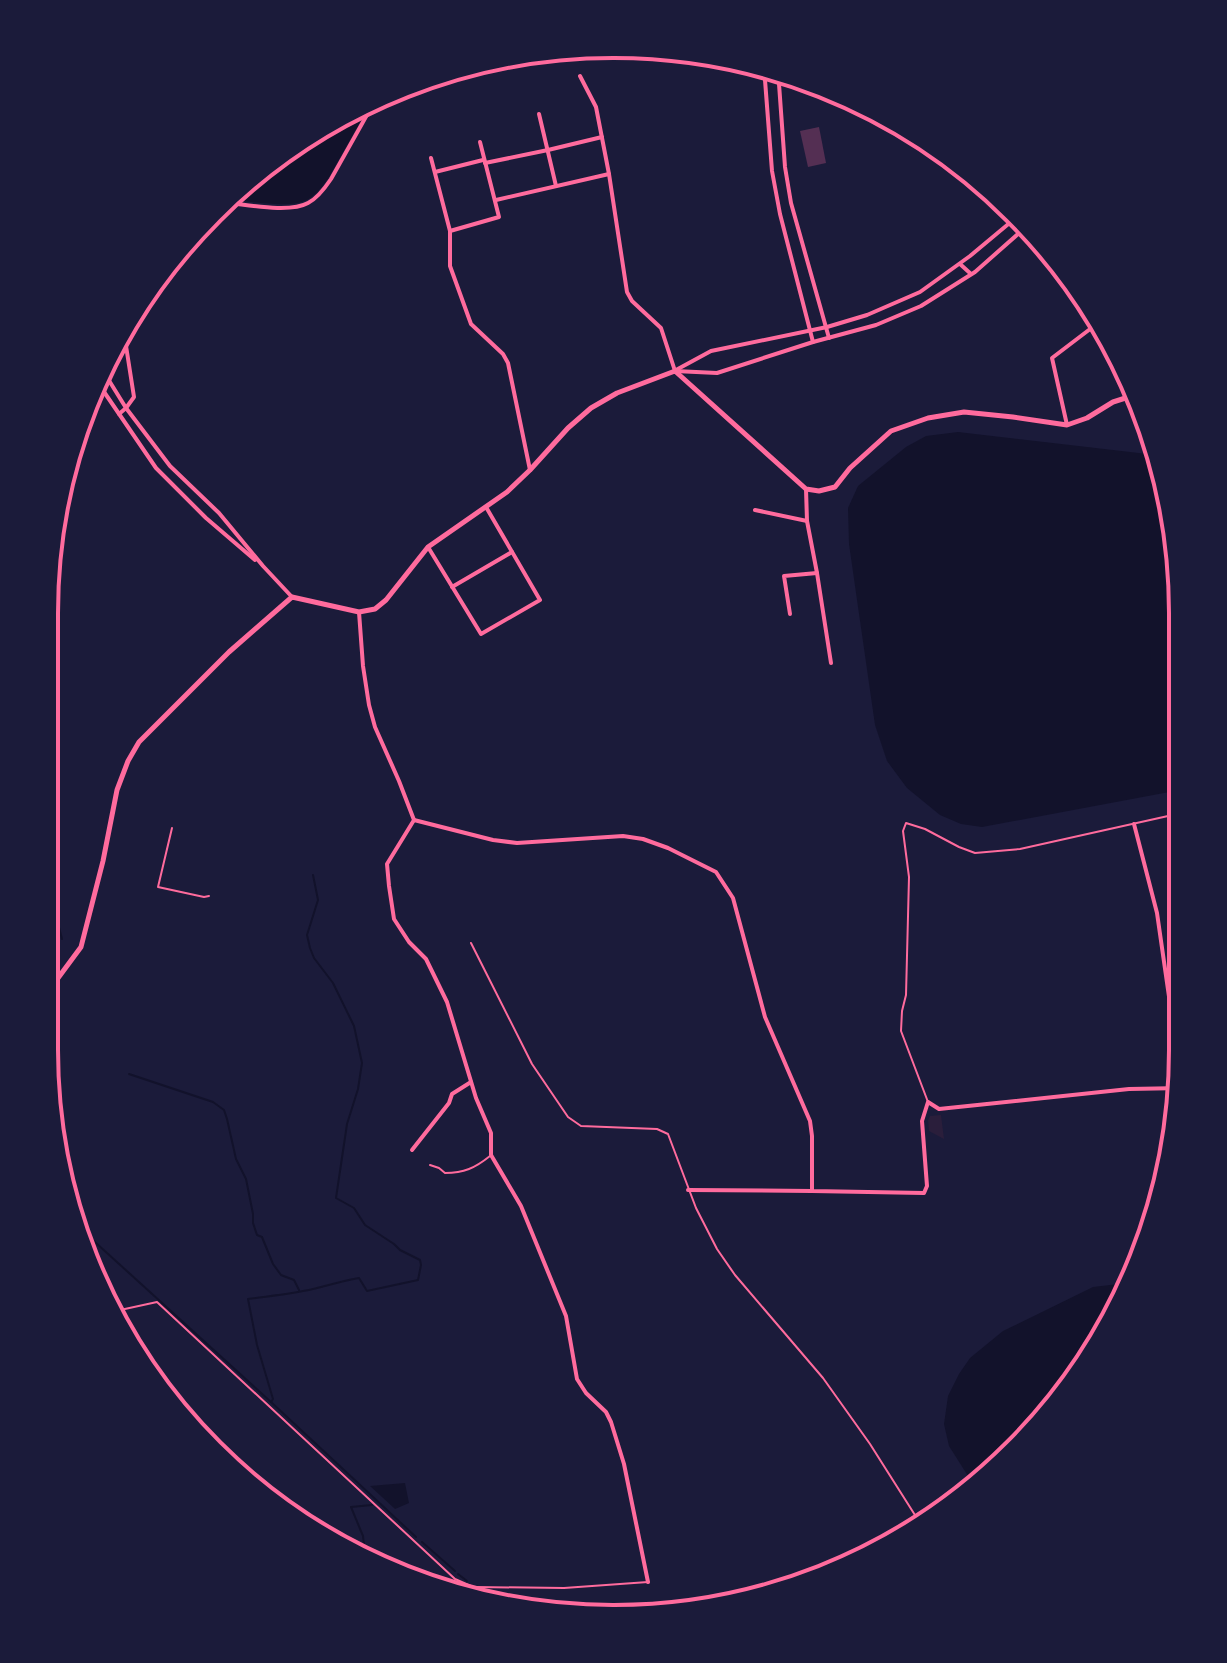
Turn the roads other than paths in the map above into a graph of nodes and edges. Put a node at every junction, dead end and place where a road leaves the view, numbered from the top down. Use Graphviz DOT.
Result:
graph roads {
  1 [pos="580,76"];
  2 [pos="765,82"];
  3 [pos="778,83"];
  4 [pos="539,114"];
  5 [pos="366,116"];
  6 [pos="602,137"];
  7 [pos="480,142"];
  8 [pos="548,150"];
  9 [pos="431,158"];
  10 [pos="484,161"];
  11 [pos="785,170"];
  12 [pos="772,171"];
  13 [pos="435,172"];
  14 [pos="609,174"];
  15 [pos="556,186"];
  16 [pos="496,200"];
  17 [pos="239,204"];
  18 [pos="1009,224"];
  19 [pos="450,231"];
  20 [pos="1018,234"];
  21 [pos="960,264"];
  22 [pos="971,274"];
  23 [pos="827,327"];
  24 [pos="1090,329"];
  25 [pos="809,330"];
  26 [pos="829,338"];
  27 [pos="813,342"];
  28 [pos="126,347"];
  29 [pos="675,371"];
  30 [pos="109,381"];
  31 [pos="104,392"];
  32 [pos="1126,398"];
  33 [pos="126,408"];
  34 [pos="119,414"];
  35 [pos="1067,425"];
  36 [pos="530,470"];
  37 [pos="806,489"];
  38 [pos="486,507"];
  39 [pos="755,510"];
  40 [pos="807,521"];
  41 [pos="428,547"];
  42 [pos="512,552"];
  43 [pos="263,566"];
  44 [pos="817,573"];
  45 [pos="452,587"];
  46 [pos="292,597"];
  47 [pos="359,612"];
  48 [pos="790,614"];
  49 [pos="831,663"];
  50 [pos="1169,816"];
  51 [pos="414,820"];
  52 [pos="1134,824"];
  53 [pos="172,828"];
  54 [pos="209,896"];
  55 [pos="471,943"];
  56 [pos="58,978"];
  57 [pos="1169,997"];
  58 [pos="471,1082"];
  59 [pos="1168,1088"];
  60 [pos="928,1102"];
  61 [pos="412,1150"];
  62 [pos="491,1155"];
  63 [pos="430,1165"];
  64 [pos="688,1190"];
  65 [pos="812,1191"];
  66 [pos="123,1309"];
  67 [pos="915,1515"];
  68 [pos="648,1582"];
  69 [pos="472,1586"];
  70 [pos="474,1587"];
  1 -- 6 [label="street"];
  2 -- 3 [label="street"];
  2 -- 12 [label="street"];
  3 -- 11 [label="street"];
  4 -- 8 [label="street"];
  5 -- 17 [label="street"];
  6 -- 8 [label="street"];
  6 -- 14 [label="street"];
  7 -- 10 [label="street"];
  8 -- 10 [label="street"];
  8 -- 15 [label="street"];
  9 -- 13 [label="street"];
  10 -- 13 [label="street"];
  10 -- 16 [label="street"];
  11 -- 12 [label="street"];
  11 -- 23 [label="street"];
  12 -- 25 [label="street"];
  13 -- 19 [label="street"];
  14 -- 15 [label="street"];
  14 -- 29 [label="street"];
  15 -- 16 [label="street"];
  16 -- 19 [label="street"];
  18 -- 21 [label="street"];
  19 -- 36 [label="street"];
  20 -- 22 [label="street"];
  21 -- 22 [label="street"];
  21 -- 23 [label="street"];
  22 -- 26 [label="street"];
  23 -- 25 [label="street"];
  23 -- 26 [label="street"];
  24 -- 35 [label="street"];
  25 -- 27 [label="street"];
  25 -- 29 [label="street"];
  26 -- 27 [label="street"];
  27 -- 29 [label="street"];
  28 -- 33 [label="street"];
  29 -- 36 [label="street"];
  29 -- 37 [label="street"];
  30 -- 33 [label="street"];
  31 -- 34 [label="street"];
  32 -- 35 [label="street"];
  33 -- 34 [label="street"];
  33 -- 43 [label="street"];
  34 -- 43 [label="street"];
  35 -- 37 [label="street"];
  36 -- 38 [label="street"];
  37 -- 40 [label="street"];
  38 -- 41 [label="street"];
  38 -- 42 [label="street"];
  39 -- 40 [label="street"];
  40 -- 44 [label="street"];
  41 -- 45 [label="street"];
  41 -- 47 [label="street"];
  42 -- 45 [label="street"];
  42 -- 45 [label="street"];
  43 -- 46 [label="street"];
  44 -- 48 [label="street"];
  44 -- 49 [label="street"];
  46 -- 47 [label="street"];
  46 -- 56 [label="street"];
  47 -- 51 [label="street"];
  50 -- 52 [label="lane"];
  51 -- 58 [label="street"];
  51 -- 65 [label="street"];
  52 -- 57 [label="street"];
  52 -- 60 [label="lane"];
  53 -- 54 [label="lane"];
  55 -- 64 [label="lane"];
  58 -- 61 [label="street"];
  58 -- 62 [label="street"];
  59 -- 60 [label="street"];
  60 -- 65 [label="street"];
  62 -- 63 [label="lane"];
  62 -- 68 [label="street"];
  64 -- 65 [label="street"];
  64 -- 67 [label="lane"];
  66 -- 69 [label="lane"];
  68 -- 70 [label="lane"];
}
